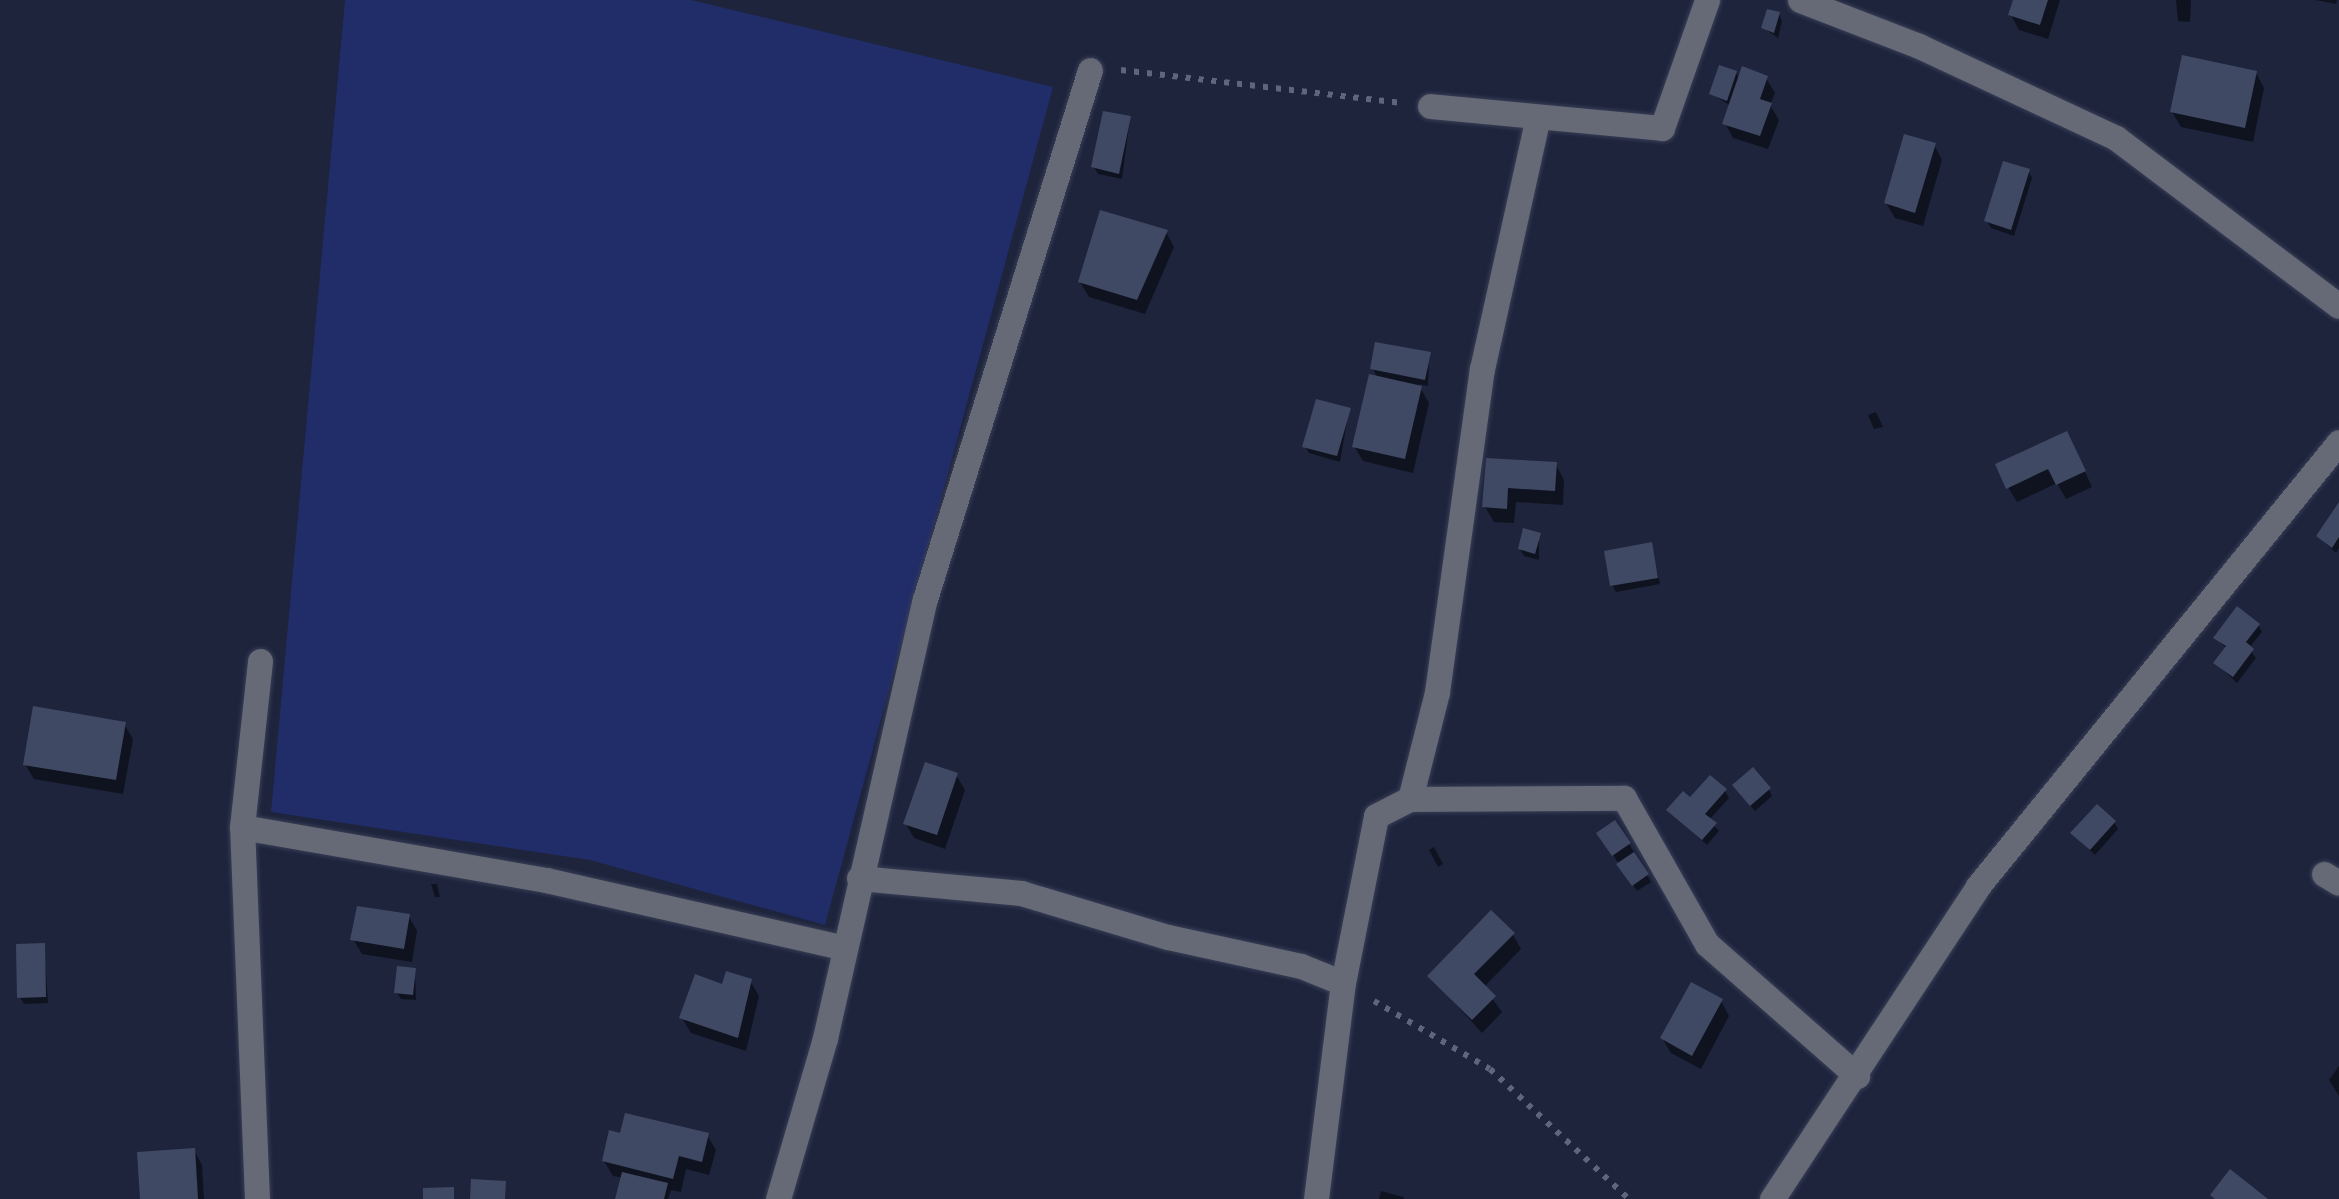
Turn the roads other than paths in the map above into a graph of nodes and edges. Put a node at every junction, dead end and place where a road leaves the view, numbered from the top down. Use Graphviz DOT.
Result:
graph roads {
  1 [pos="1707,0"];
  2 [pos="1800,0"];
  3 [pos="1090,70"];
  4 [pos="1430,106"];
  5 [pos="1536,120"];
  6 [pos="2339,306"];
  7 [pos="2339,442"];
  8 [pos="260,661"];
  9 [pos="1410,799"];
  10 [pos="242,827"];
  11 [pos="859,878"];
  12 [pos="842,947"];
  13 [pos="1343,983"];
  14 [pos="1857,1076"];
  15 [pos="257,1199"];
  16 [pos="778,1199"];
  17 [pos="1316,1199"];
  18 [pos="1772,1199"];
  1 -- 5 [label="street"];
  2 -- 6 [label="street"];
  3 -- 11 [label="street"];
  4 -- 5 [label="street"];
  5 -- 9 [label="street"];
  7 -- 14 [label="street"];
  8 -- 10 [label="street"];
  9 -- 13 [label="street"];
  9 -- 14 [label="street"];
  10 -- 12 [label="street"];
  10 -- 15 [label="street"];
  11 -- 12 [label="street"];
  11 -- 13 [label="street"];
  12 -- 16 [label="street"];
  13 -- 17 [label="street"];
  14 -- 18 [label="street"];
}
